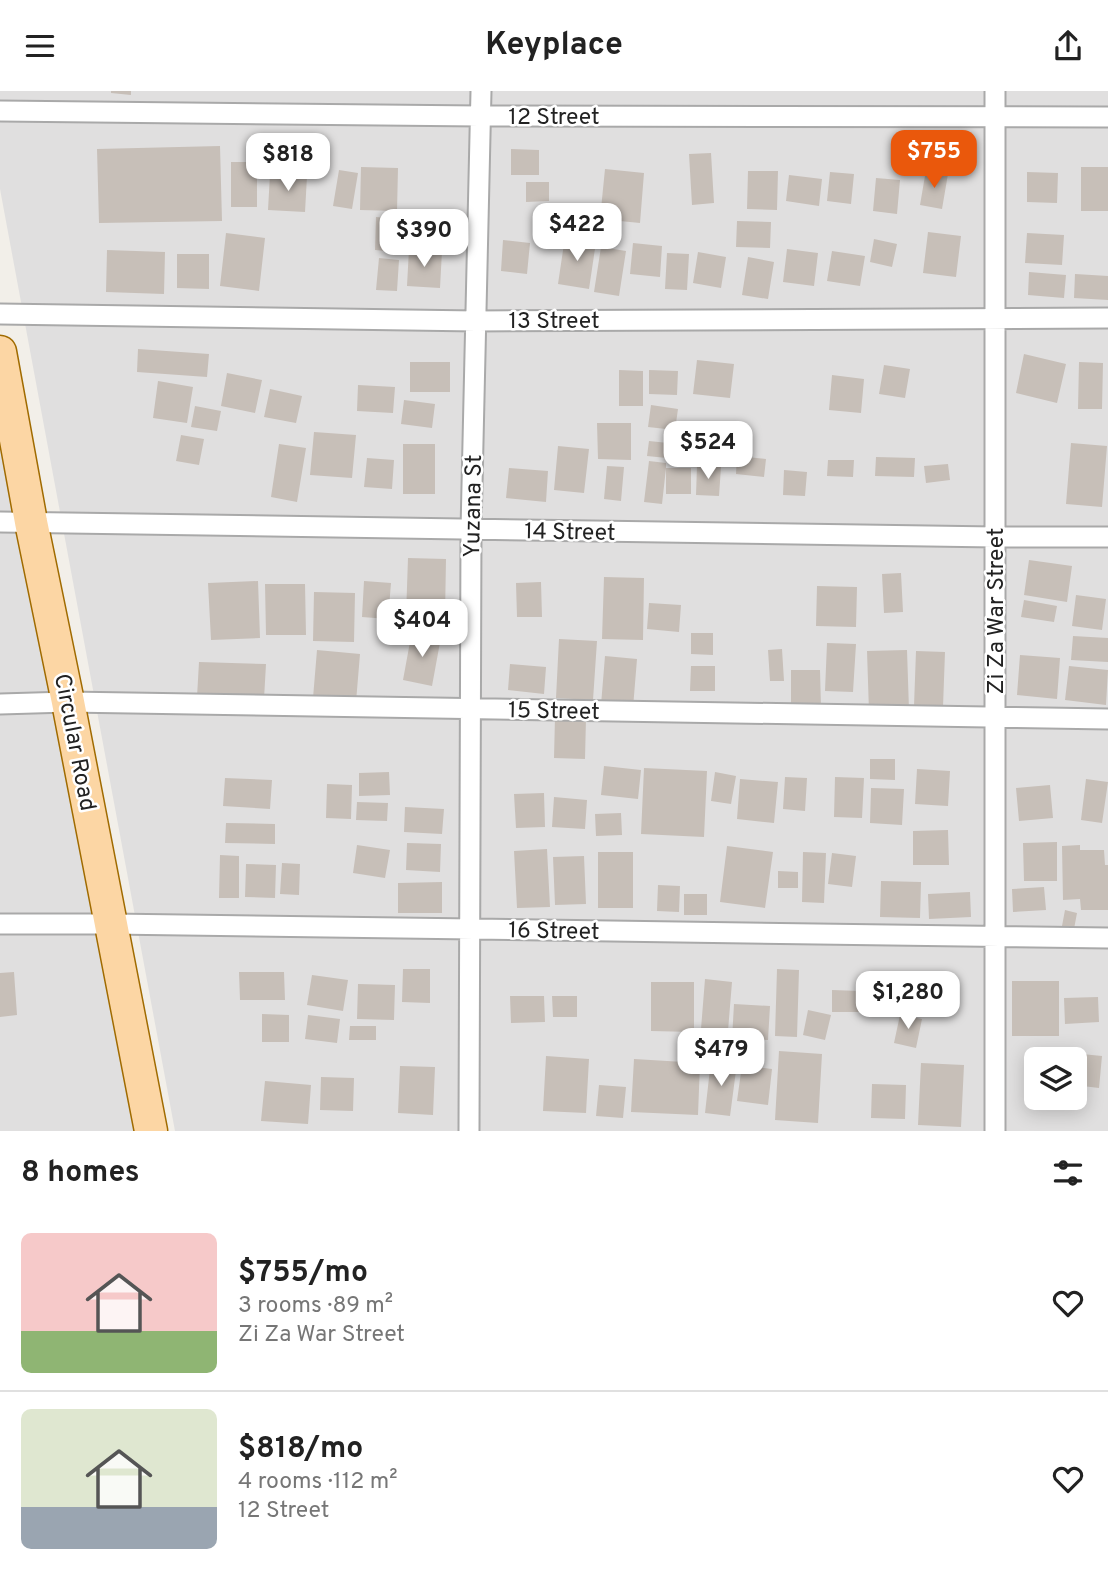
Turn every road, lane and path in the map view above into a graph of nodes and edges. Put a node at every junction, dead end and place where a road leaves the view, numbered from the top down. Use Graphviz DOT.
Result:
graph roads {
  1 [pos="481,91"];
  2 [pos="995,91"];
  3 [pos="0,111"];
  4 [pos="480,116"];
  5 [pos="995,117"];
  6 [pos="1108,117"];
  7 [pos="0,314"];
  8 [pos="995,318"];
  9 [pos="1108,318"];
  10 [pos="476,321"];
  11 [pos="0,352"];
  12 [pos="0,522"];
  13 [pos="31,522"];
  14 [pos="471,530"];
  15 [pos="995,537"];
  16 [pos="1108,537"];
  17 [pos="68,702"];
  18 [pos="0,704"];
  19 [pos="471,709"];
  20 [pos="995,716"];
  21 [pos="1108,719"];
  22 [pos="0,924"];
  23 [pos="111,924"];
  24 [pos="470,929"];
  25 [pos="995,937"];
  26 [pos="1108,938"];
  27 [pos="151,1131"];
  28 [pos="469,1131"];
  29 [pos="995,1131"];
  1 -- 4 [label="street, Yuzana St"];
  2 -- 5 [label="street, Zi Za War Street"];
  3 -- 4 [label="street, 12 Street"];
  4 -- 5 [label="street, 12 Street"];
  4 -- 10 [label="street, Yuzana St"];
  5 -- 6 [label="street, 12 Street"];
  5 -- 8 [label="street, Zi Za War Street"];
  7 -- 10 [label="street, 13 Street"];
  8 -- 9 [label="street, 13 Street"];
  8 -- 10 [label="street, 13 Street"];
  8 -- 15 [label="street, Zi Za War Street"];
  10 -- 14 [label="street, Yuzana St"];
  11 -- 13 [label="main road, Circular Road"];
  12 -- 13 [label="street, 14 Street"];
  13 -- 14 [label="street, 14 Street"];
  13 -- 17 [label="main road, Circular Road"];
  14 -- 15 [label="street, 14 Street"];
  14 -- 19 [label="street, Yuzana St"];
  15 -- 16 [label="street, 14 Street"];
  15 -- 20 [label="street, Zi Za War Street"];
  17 -- 18 [label="street, 15 Street"];
  17 -- 19 [label="street, 15 Street"];
  17 -- 23 [label="main road, Circular Road"];
  19 -- 20 [label="street, 15 Street"];
  19 -- 24 [label="street, Yuzana St"];
  20 -- 21 [label="street, 15 Street"];
  20 -- 25 [label="street, Zi Za War Street"];
  22 -- 23 [label="street, 16 Street"];
  23 -- 24 [label="street, 16 Street"];
  23 -- 27 [label="main road, Circular Road"];
  24 -- 25 [label="street, 16 Street"];
  24 -- 28 [label="street, Yuzana St"];
  25 -- 26 [label="street, 16 Street"];
  25 -- 29 [label="street, Zi Za War Street"];
}
